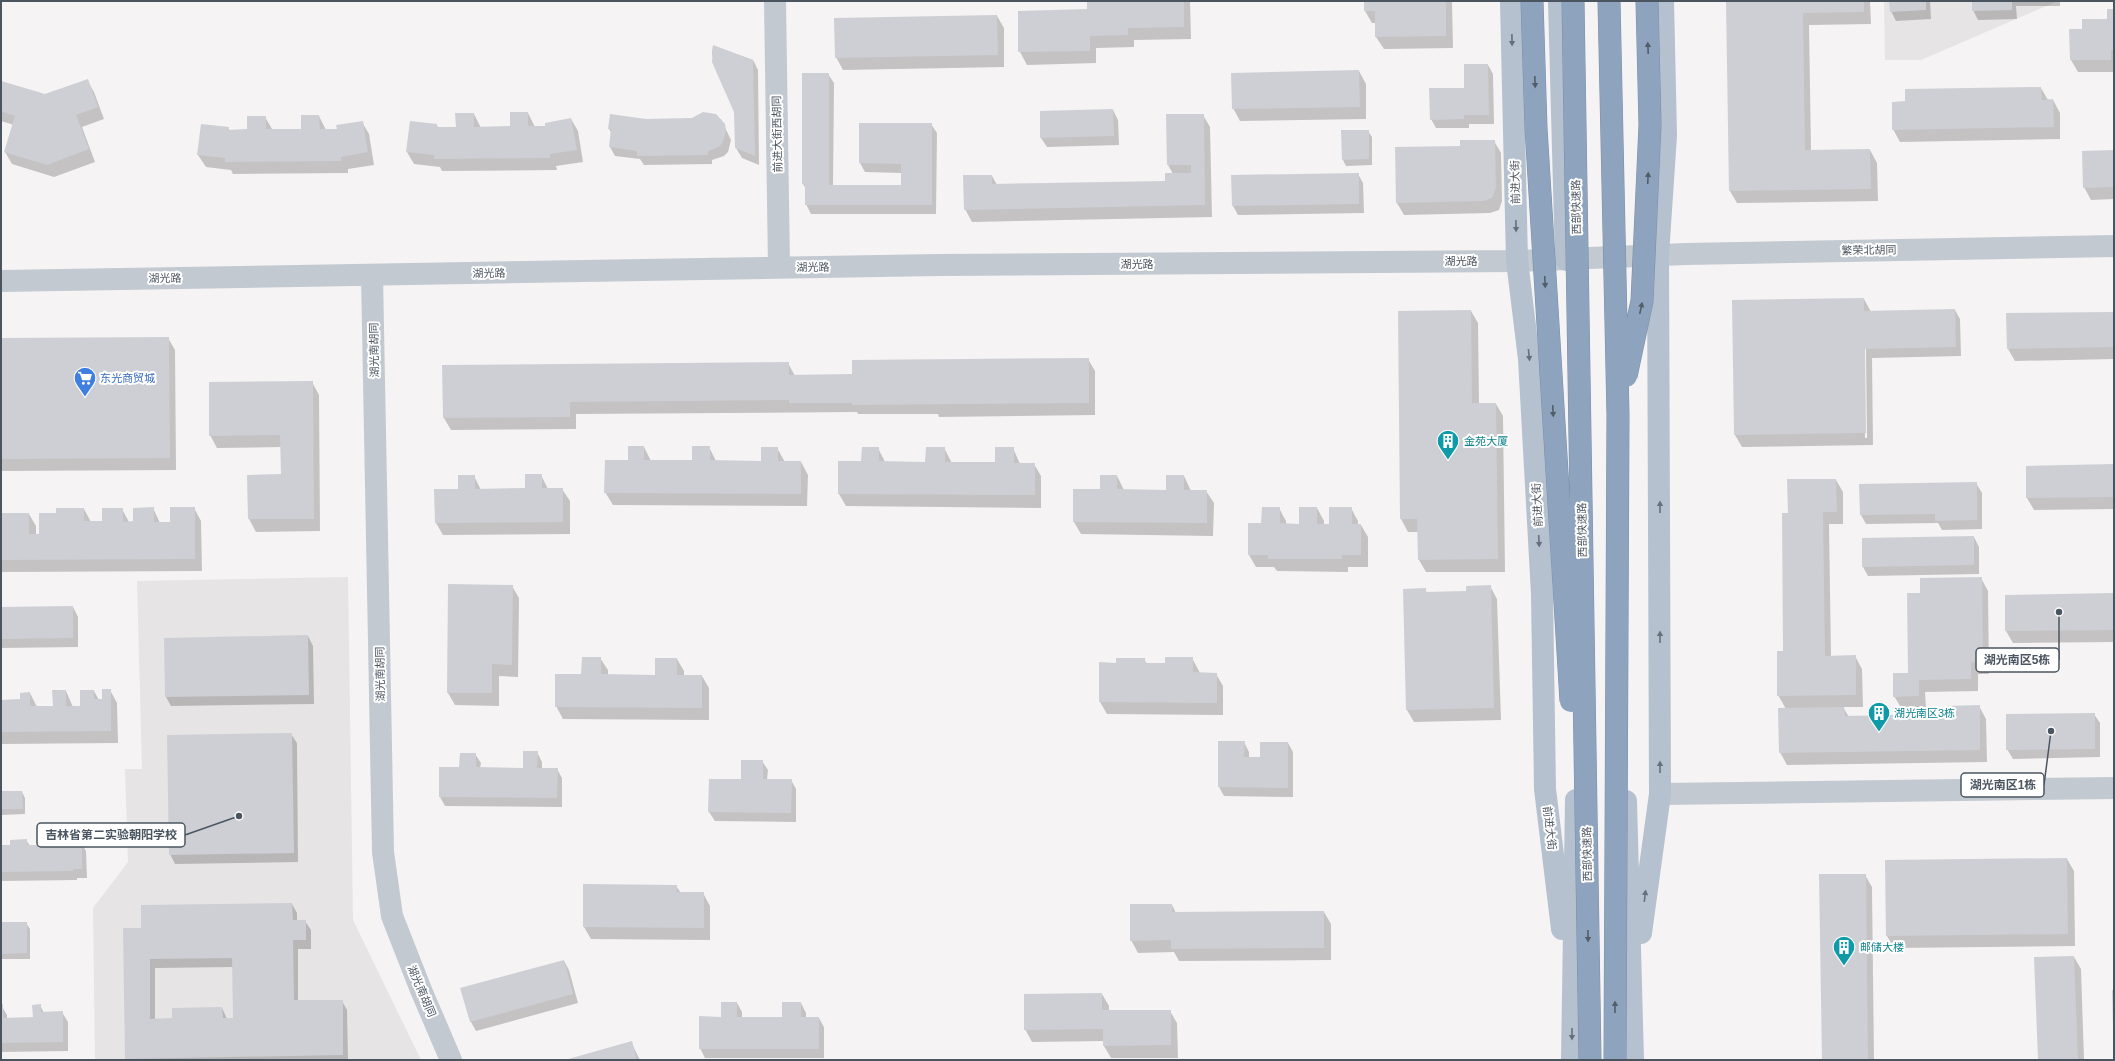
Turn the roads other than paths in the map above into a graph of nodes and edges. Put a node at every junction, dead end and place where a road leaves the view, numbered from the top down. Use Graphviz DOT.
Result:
graph roads {
  1 [pos="775,1"];
  2 [pos="1511,1"];
  3 [pos="1532,1"];
  4 [pos="1559,1"];
  5 [pos="1573,1"];
  6 [pos="1609,1"];
  7 [pos="1620,1"];
  8 [pos="1647,1"];
  9 [pos="1663,1"];
  10 [pos="2114,246"];
  11 [pos="1658,255"];
  12 [pos="1624,256"];
  13 [pos="1566,259"];
  14 [pos="1517,261"];
  15 [pos="779,267"];
  16 [pos="372,275"];
  17 [pos="1,281"];
  18 [pos="1618,415"];
  19 [pos="2114,788"];
  20 [pos="1660,794"];
  21 [pos="1587,863"];
  22 [pos="1632,1004"];
  23 [pos="1572,1007"];
  24 [pos="451,1060"];
  25 [pos="1572,1060"];
  26 [pos="1590,1060"];
  27 [pos="1615,1060"];
  28 [pos="1633,1060"];
  1 -- 15 [label="street, 前进大街西胡同"];
  2 -- 14 [label="main road, 前进大街, one-way"];
  3 -- 21 [label="highway, one-way, bridge"];
  4 -- 13 [label="main road, 前进大街"];
  5 -- 21 [label="highway, 西部快速路, bridge"];
  6 -- 18 [label="highway, bridge"];
  7 -- 12 [label="main road"];
  18 -- 8 [label="highway, one-way, bridge"];
  9 -- 11 [label="main road"];
  10 -- 11 [label="street, 繁荣北胡同"];
  11 -- 12 [label="street, 繁荣北胡同"];
  20 -- 11 [label="main road, one-way"];
  12 -- 13 [label="street, 湖光路"];
  12 -- 22 [label="main road"];
  13 -- 14 [label="street, 湖光路"];
  13 -- 23 [label="main road, 前进大街"];
  14 -- 15 [label="street, 湖光路"];
  14 -- 23 [label="main road, 前进大街, one-way"];
  15 -- 16 [label="street, 湖光路"];
  16 -- 17 [label="street, 湖光路"];
  16 -- 24 [label="street, 湖光南胡同"];
  27 -- 18 [label="highway, one-way, bridge"];
  19 -- 20 [label="street"];
  22 -- 20 [label="main road, one-way"];
  21 -- 26 [label="highway, 西部快速路, one-way, bridge"];
  22 -- 28 [label="main road"];
  23 -- 25 [label="main road, 前进大街, one-way"];
}
